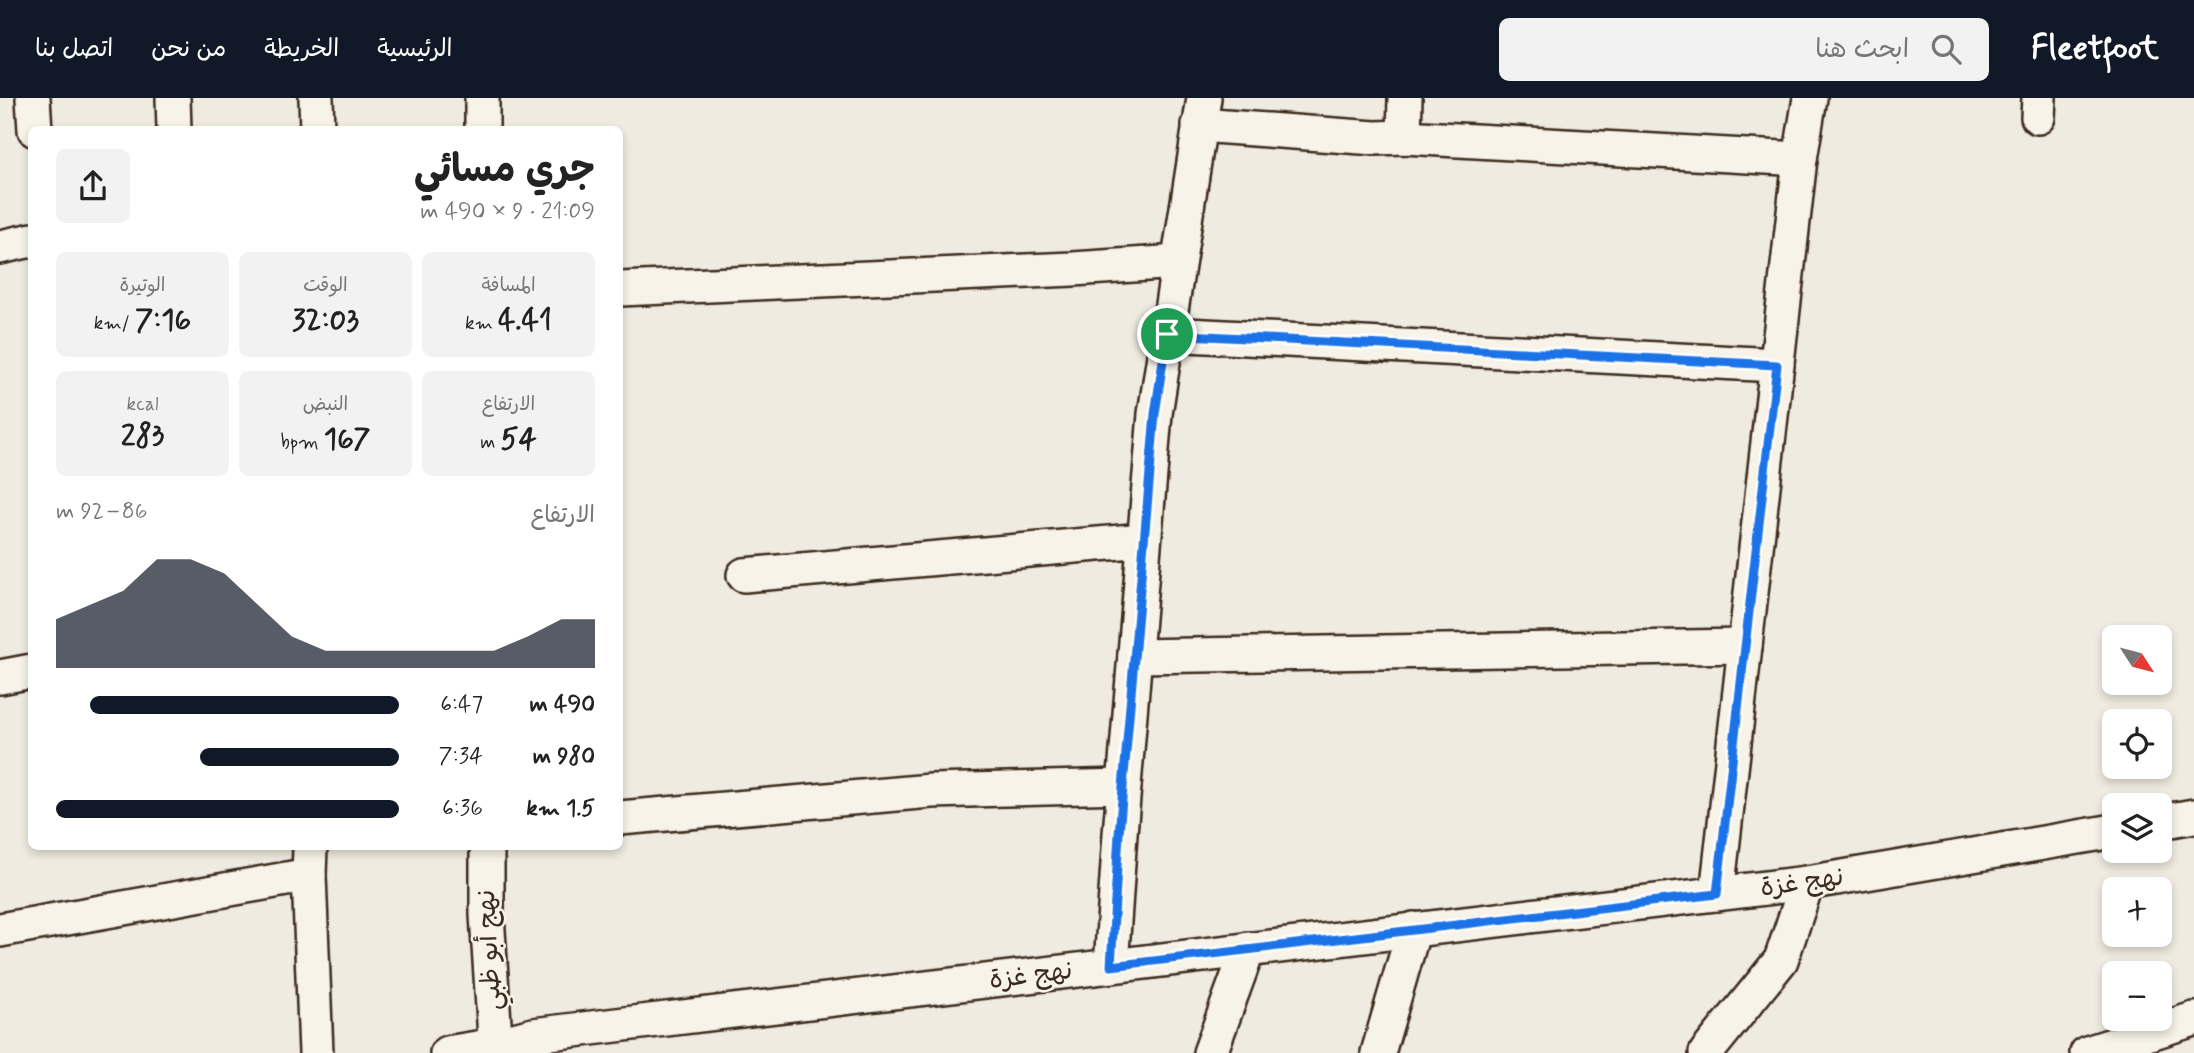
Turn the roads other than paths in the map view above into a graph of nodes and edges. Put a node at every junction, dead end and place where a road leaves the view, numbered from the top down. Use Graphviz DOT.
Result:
graph roads {
  1 [pos="33,98"];
  2 [pos="173,98"];
  3 [pos="316,98"];
  4 [pos="482,98"];
  5 [pos="1405,98"];
  6 [pos="1810,98"];
  7 [pos="1202,111"];
  8 [pos="35,126"];
  9 [pos="174,126"];
  10 [pos="317,126"];
  11 [pos="482,126"];
  12 [pos="1404,137"];
  13 [pos="1800,159"];
  14 [pos="28,241"];
  15 [pos="0,247"];
  16 [pos="1178,262"];
  17 [pos="623,289"];
  18 [pos="1167,334"];
  19 [pos="1777,365"];
  20 [pos="1144,540"];
  21 [pos="744,575"];
  22 [pos="1745,646"];
  23 [pos="1135,656"];
  24 [pos="28,671"];
  25 [pos="0,677"];
  26 [pos="1124,786"];
  27 [pos="2194,816"];
  28 [pos="623,818"];
  29 [pos="2172,820"];
  30 [pos="2102,833"];
  31 [pos="486,850"];
  32 [pos="309,861"];
  33 [pos="1807,883"];
  34 [pos="1717,894"];
  35 [pos="1415,929"];
  36 [pos="0,930"];
  37 [pos="1248,949"];
  38 [pos="1111,966"];
  39 [pos="2194,1019"];
  40 [pos="496,1049"];
  41 [pos="316,1053"];
  42 [pos="447,1053"];
  43 [pos="1210,1053"];
  44 [pos="1378,1053"];
  45 [pos="1706,1053"];
  46 [pos="2087,1053"];
  1 -- 8 [label="street"];
  2 -- 9 [label="street"];
  3 -- 10 [label="street"];
  4 -- 11 [label="street"];
  5 -- 12 [label="street"];
  6 -- 13 [label="street"];
  7 -- 12 [label="street"];
  7 -- 16 [label="street"];
  12 -- 13 [label="street"];
  13 -- 19 [label="street"];
  14 -- 15 [label="street"];
  16 -- 17 [label="street"];
  16 -- 18 [label="street"];
  18 -- 19 [label="street"];
  18 -- 20 [label="street"];
  19 -- 22 [label="street"];
  20 -- 21 [label="street"];
  20 -- 23 [label="street"];
  22 -- 23 [label="street"];
  22 -- 34 [label="street"];
  23 -- 26 [label="street"];
  24 -- 25 [label="street"];
  26 -- 28 [label="street"];
  26 -- 38 [label="street"];
  27 -- 29 [label="street"];
  30 -- 33 [label="street, نهج غزة"];
  31 -- 40 [label="street, نهج أبو ظبي"];
  32 -- 36 [label="street"];
  32 -- 41 [label="street"];
  33 -- 34 [label="street, نهج غزة"];
  33 -- 45 [label="street"];
  34 -- 35 [label="street, نهج غزة"];
  35 -- 37 [label="street, نهج غزة"];
  35 -- 44 [label="street"];
  37 -- 38 [label="street, نهج غزة"];
  37 -- 43 [label="street"];
  38 -- 40 [label="street, نهج غزة"];
  39 -- 46 [label="street"];
  40 -- 42 [label="street, نهج غزة"];
}
